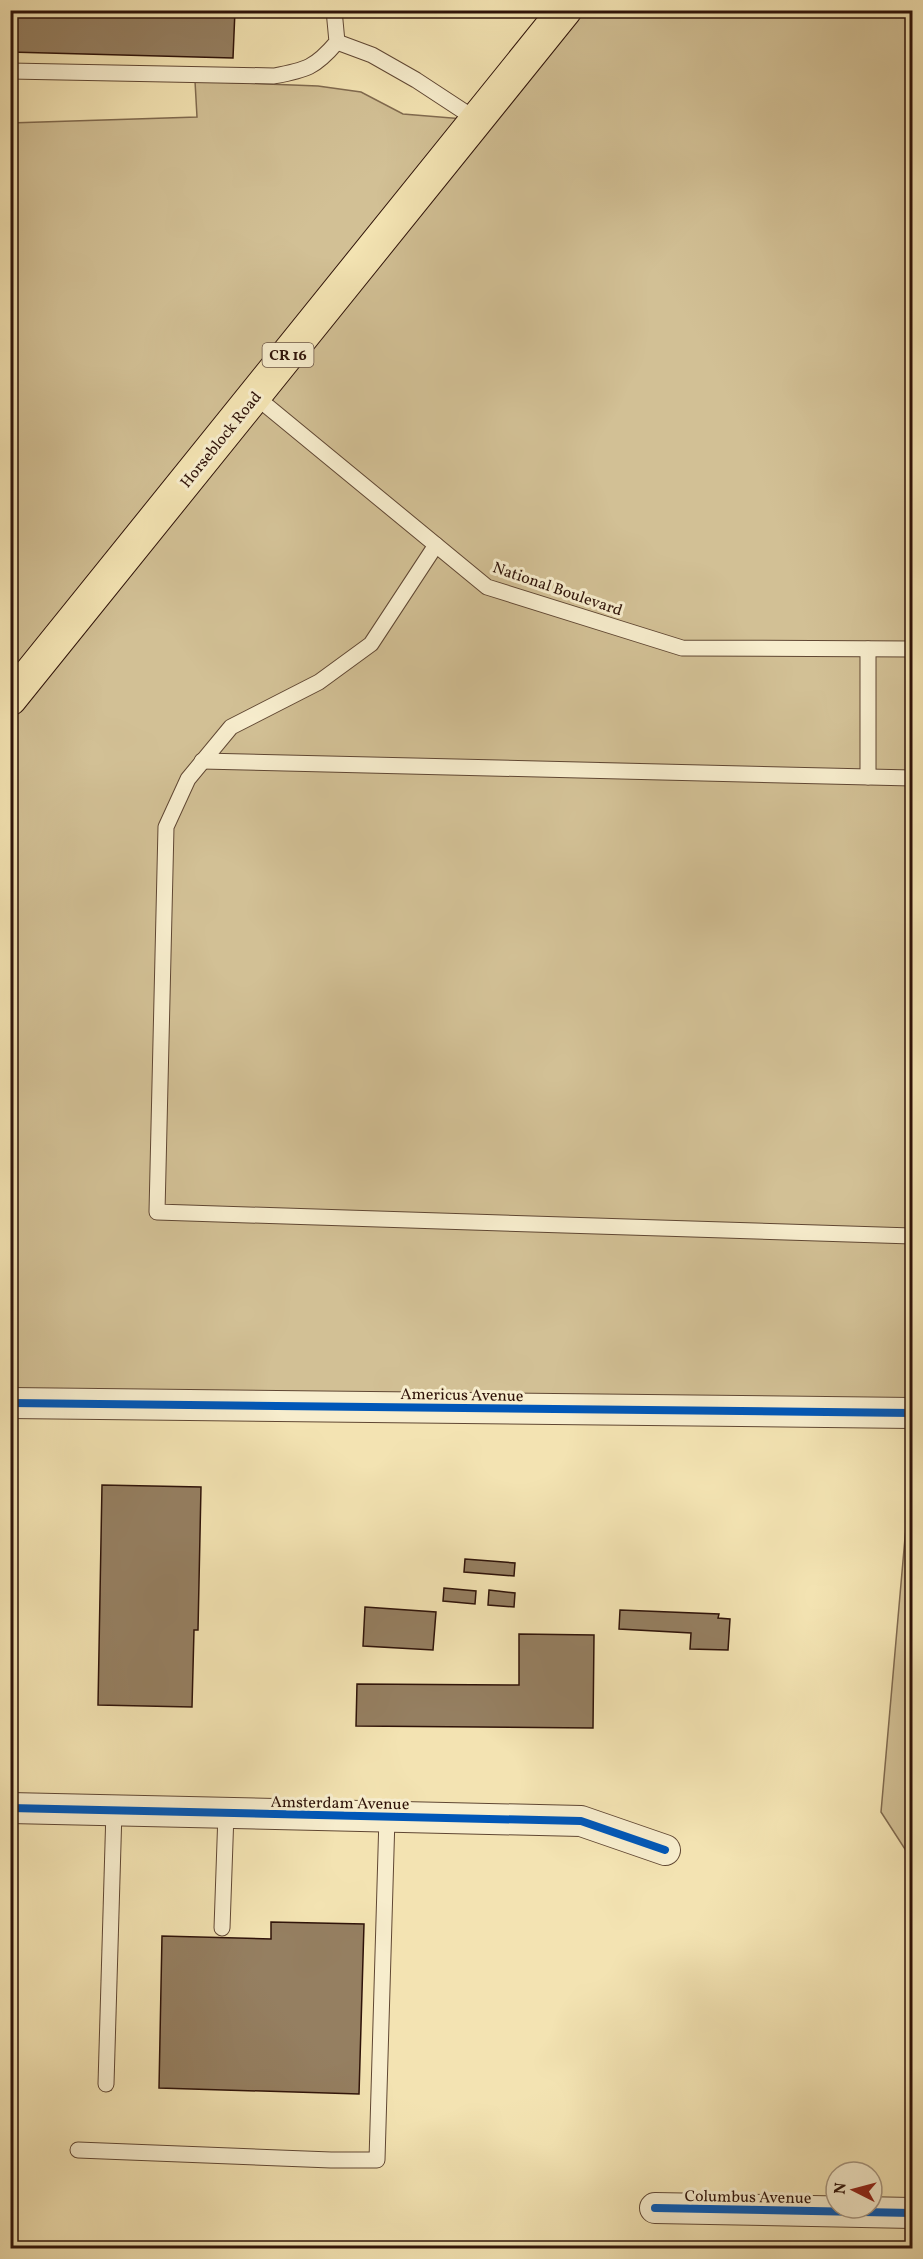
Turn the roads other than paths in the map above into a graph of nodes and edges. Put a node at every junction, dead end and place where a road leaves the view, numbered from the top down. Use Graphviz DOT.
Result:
graph roads {
  1 [pos="334,10"];
  2 [pos="565,10"];
  3 [pos="337,42"];
  4 [pos="10,71"];
  5 [pos="477,120"];
  6 [pos="255,396"];
  7 [pos="436,545"];
  8 [pos="868,649"];
  9 [pos="912,649"];
  10 [pos="10,699"];
  11 [pos="202,761"];
  12 [pos="868,777"];
  13 [pos="912,778"];
  14 [pos="912,1236"];
  15 [pos="10,1403"];
  16 [pos="912,1413"];
  17 [pos="10,1808"];
  18 [pos="114,1810"];
  19 [pos="226,1813"];
  20 [pos="387,1817"];
  21 [pos="665,1850"];
  22 [pos="222,1929"];
  23 [pos="106,2084"];
  24 [pos="78,2150"];
  25 [pos="655,2208"];
  26 [pos="912,2213"];
  1 -- 3 [label="lane"];
  2 -- 5 [label="main road, Horseblock Road / CR 16"];
  3 -- 4 [label="lane"];
  3 -- 5 [label="lane"];
  5 -- 6 [label="main road, Horseblock Road / CR 16"];
  6 -- 7 [label="lane, National Boulevard"];
  6 -- 10 [label="main road, Horseblock Road / CR 16"];
  7 -- 8 [label="lane, National Boulevard"];
  7 -- 11 [label="lane"];
  8 -- 9 [label="lane, National Boulevard"];
  8 -- 12 [label="lane"];
  11 -- 12 [label="lane"];
  11 -- 14 [label="lane"];
  12 -- 13 [label="lane"];
  15 -- 16 [label="street, Americus Avenue"];
  17 -- 18 [label="street, Amsterdam Avenue"];
  18 -- 19 [label="street, Amsterdam Avenue"];
  18 -- 23 [label="lane"];
  19 -- 20 [label="street, Amsterdam Avenue"];
  19 -- 22 [label="lane"];
  20 -- 21 [label="street, Amsterdam Avenue"];
  20 -- 24 [label="lane"];
  25 -- 26 [label="street, Columbus Avenue"];
}
